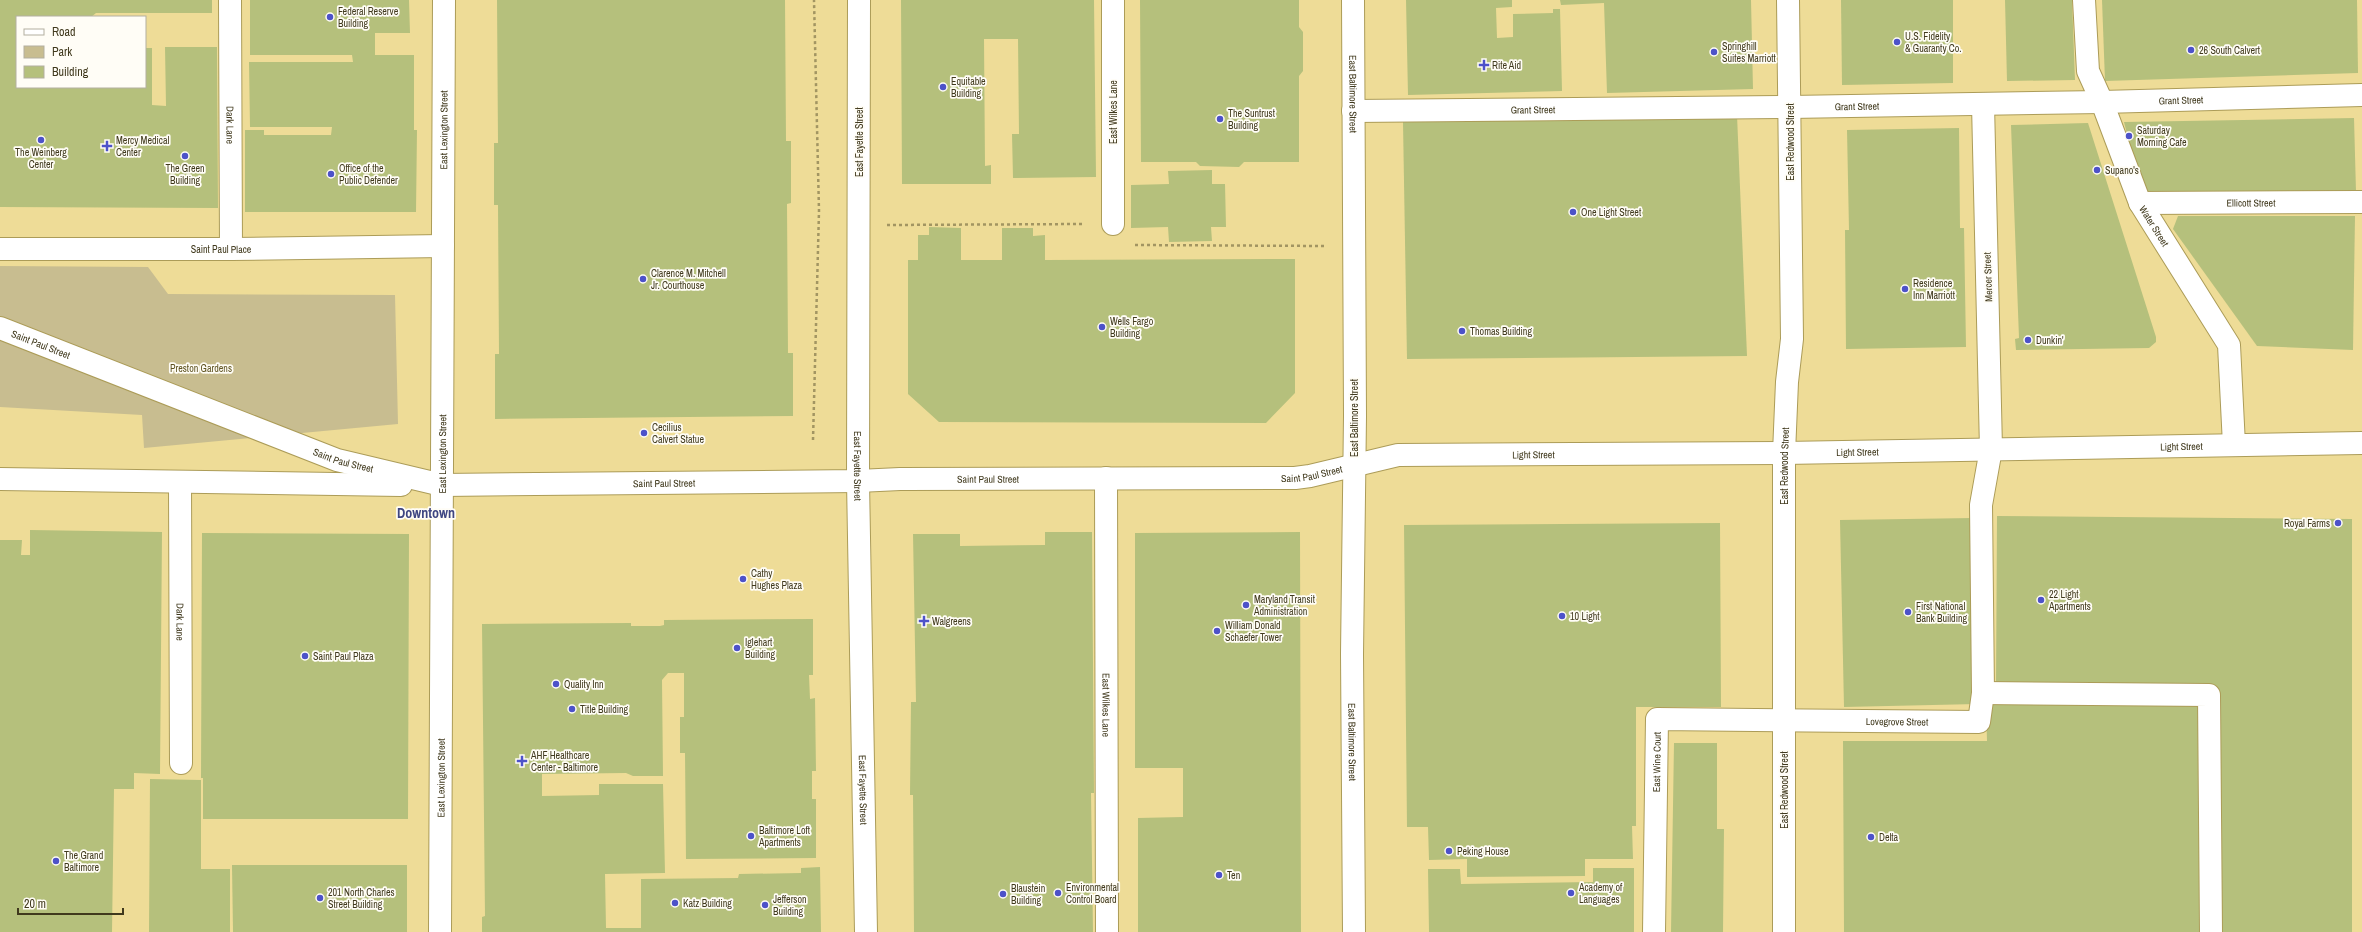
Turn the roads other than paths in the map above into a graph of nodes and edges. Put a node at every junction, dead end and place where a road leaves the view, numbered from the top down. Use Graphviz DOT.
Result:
graph roads {
  1 [pos="230,0"];
  2 [pos="444,0"];
  3 [pos="859,0"];
  4 [pos="1113,0"];
  5 [pos="1353,0"];
  6 [pos="1788,0"];
  7 [pos="2084,0"];
  8 [pos="2362,95"];
  9 [pos="2102,102"];
  10 [pos="1983,104"];
  11 [pos="1790,107"];
  12 [pos="1353,111"];
  13 [pos="2140,202"];
  14 [pos="2362,202"];
  15 [pos="1113,224"];
  16 [pos="443,246"];
  17 [pos="0,249"];
  18 [pos="232,249"];
  19 [pos="0,328"];
  20 [pos="2362,443"];
  21 [pos="2234,445"];
  22 [pos="1991,449"];
  23 [pos="1784,453"];
  24 [pos="1354,465"];
  25 [pos="1106,478"];
  26 [pos="0,479"];
  27 [pos="858,481"];
  28 [pos="180,482"];
  29 [pos="442,485"];
  30 [pos="1983,693"];
  31 [pos="1784,721"];
  32 [pos="181,763"];
  33 [pos="440,932"];
  34 [pos="866,932"];
  35 [pos="1107,932"];
  36 [pos="1354,932"];
  37 [pos="1654,932"];
  38 [pos="1784,932"];
  39 [pos="2211,932"];
  1 -- 18 [label="main road, Dark Lane"];
  2 -- 16 [label="main road, East Lexington Street"];
  3 -- 27 [label="main road, East Fayette Street"];
  4 -- 15 [label="main road, East Wilkes Lane"];
  5 -- 12 [label="main road, East Baltimore Street"];
  6 -- 11 [label="main road, East Redwood Street"];
  7 -- 9 [label="main road, Water Street"];
  8 -- 9 [label="main road, Grant Street"];
  9 -- 10 [label="main road, Grant Street"];
  9 -- 13 [label="main road, Water Street"];
  10 -- 11 [label="main road, Grant Street"];
  10 -- 22 [label="main road, Mercer Street"];
  11 -- 12 [label="main road, Grant Street"];
  11 -- 23 [label="main road, East Redwood Street"];
  12 -- 24 [label="main road, East Baltimore Street"];
  13 -- 14 [label="main road, Ellicott Street"];
  13 -- 21 [label="main road, Water Street"];
  16 -- 18 [label="main road, Saint Paul Place"];
  16 -- 29 [label="main road, East Lexington Street"];
  17 -- 18 [label="main road, Saint Paul Place"];
  19 -- 29 [label="main road, Saint Paul Street"];
  20 -- 21 [label="main road, Light Street"];
  21 -- 22 [label="main road, Light Street"];
  22 -- 23 [label="main road, Light Street"];
  22 -- 30 [label="main road, Mercer Street"];
  23 -- 24 [label="main road, Light Street"];
  23 -- 31 [label="main road, East Redwood Street"];
  24 -- 25 [label="main road, Saint Paul Street"];
  24 -- 36 [label="main road, East Baltimore Street"];
  25 -- 27 [label="main road, Saint Paul Street"];
  25 -- 35 [label="main road, East Wilkes Lane"];
  26 -- 28 [label="main road"];
  27 -- 29 [label="main road, Saint Paul Street"];
  27 -- 34 [label="main road, East Fayette Street"];
  28 -- 29 [label="main road"];
  28 -- 32 [label="main road, Dark Lane"];
  29 -- 33 [label="main road, East Lexington Street"];
  30 -- 31 [label="main road, Lovegrove Street"];
  30 -- 39 [label="main road"];
  31 -- 37 [label="main road, East Wine Court"];
  31 -- 38 [label="main road, East Redwood Street"];
}
